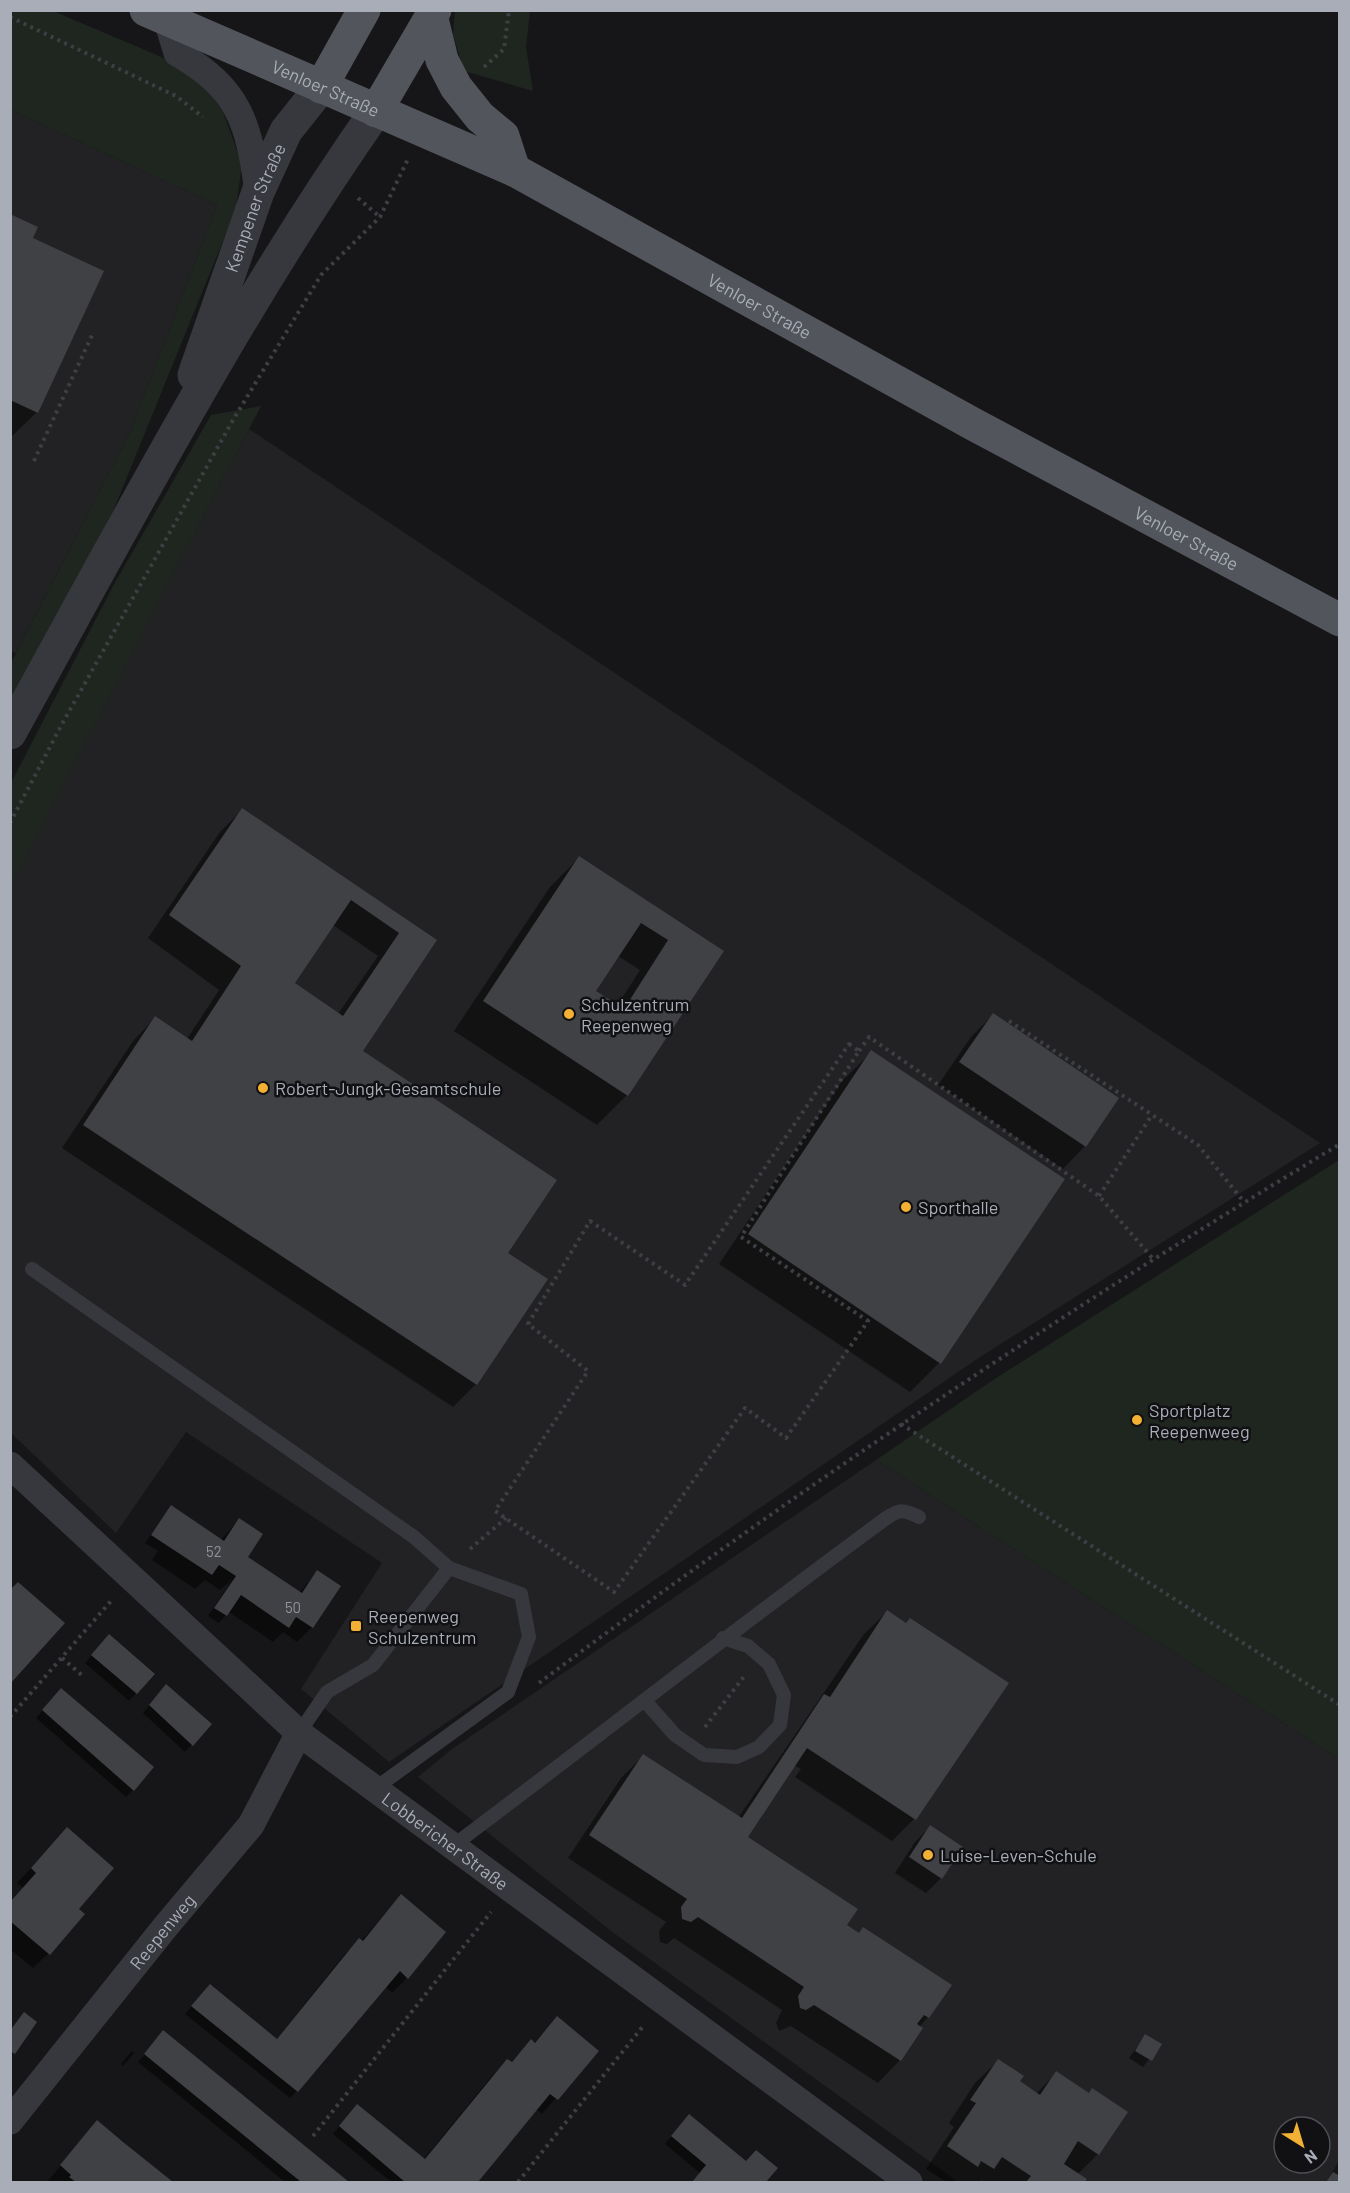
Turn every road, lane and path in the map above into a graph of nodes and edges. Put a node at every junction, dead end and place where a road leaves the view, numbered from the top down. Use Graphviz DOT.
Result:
graph roads {
  1 [pos="363,10"];
  2 [pos="509,10"];
  3 [pos="157,15"];
  4 [pos="433,15"];
  5 [pos="10,17"];
  6 [pos="321,87"];
  7 [pos="456,87"];
  8 [pos="376,111"];
  9 [pos="241,112"];
  10 [pos="429,135"];
  11 [pos="514,170"];
  12 [pos="258,192"];
  13 [pos="93,333"];
  14 [pos="182,421"];
  15 [pos="34,461"];
  16 [pos="1340,620"];
  17 [pos="10,733"];
  18 [pos="10,823"];
  19 [pos="1010,1022"];
  20 [pos="860,1051"];
  21 [pos="1152,1115"];
  22 [pos="1340,1144"];
  23 [pos="1099,1196"];
  24 [pos="1244,1202"];
  25 [pos="1153,1259"];
  26 [pos="32,1269"];
  27 [pos="901,1424"];
  28 [pos="10,1465"];
  29 [pos="919,1517"];
  30 [pos="506,1518"];
  31 [pos="449,1568"];
  32 [pos="131,1578"];
  33 [pos="723,1638"];
  34 [pos="760,1657"];
  35 [pos="62,1658"];
  36 [pos="84,1677"];
  37 [pos="533,1687"];
  38 [pos="645,1701"];
  39 [pos="1340,1705"];
  40 [pos="10,1717"];
  41 [pos="299,1733"];
  42 [pos="691,1746"];
  43 [pos="374,1790"];
  44 [pos="454,1845"];
  45 [pos="510,1888"];
  46 [pos="663,2001"];
  47 [pos="10,2121"];
  48 [pos="313,2136"];
  49 [pos="519,2182"];
  50 [pos="909,2182"];
  1 -- 6 [label="main road, Kempener Straße"];
  2 -- 7 [label="path"];
  3 -- 6 [label="main road, Venloer Straße"];
  3 -- 9 [label="street, Venloer Straße"];
  4 -- 7 [label="main road"];
  4 -- 8 [label="main road"];
  5 -- 9 [label="path"];
  6 -- 8 [label="main road, Venloer Straße"];
  6 -- 12 [label="street, Kempener Straße"];
  7 -- 11 [label="main road"];
  8 -- 10 [label="main road, Venloer Straße"];
  8 -- 14 [label="street, Kempener Straße"];
  9 -- 12 [label="street, Venloer Straße"];
  10 -- 11 [label="main road, Venloer Straße"];
  10 -- 18 [label="path"];
  11 -- 16 [label="main road, Venloer Straße"];
  12 -- 14 [label="street, Kempener Straße"];
  13 -- 15 [label="path"];
  14 -- 17 [label="street, Kempener Straße"];
  19 -- 21 [label="path"];
  20 -- 23 [label="path"];
  20 -- 30 [label="path"];
  20 -- 30 [label="path"];
  21 -- 23 [label="path"];
  21 -- 24 [label="path"];
  22 -- 24 [label="path"];
  23 -- 25 [label="path"];
  24 -- 25 [label="path"];
  25 -- 27 [label="path"];
  26 -- 31 [label="lane"];
  27 -- 37 [label="path"];
  27 -- 39 [label="path"];
  28 -- 32 [label="street, Lobbericher Straße"];
  29 -- 33 [label="lane"];
  30 -- 31 [label="path"];
  31 -- 41 [label="lane"];
  31 -- 43 [label="lane"];
  32 -- 35 [label="path"];
  32 -- 41 [label="street, Lobbericher Straße"];
  33 -- 34 [label="lane"];
  33 -- 38 [label="lane"];
  34 -- 42 [label="path"];
  34 -- 42 [label="lane"];
  35 -- 36 [label="path"];
  35 -- 40 [label="path"];
  38 -- 42 [label="lane"];
  38 -- 44 [label="lane"];
  41 -- 43 [label="street, Lobbericher Straße"];
  41 -- 47 [label="street, Reepenweg"];
  43 -- 44 [label="street, Lobbericher Straße"];
  44 -- 45 [label="street, Lobbericher Straße"];
  45 -- 46 [label="street, Lobbericher Straße"];
  45 -- 48 [label="path"];
  46 -- 49 [label="path"];
  46 -- 50 [label="street, Lobbericher Straße"];
}
